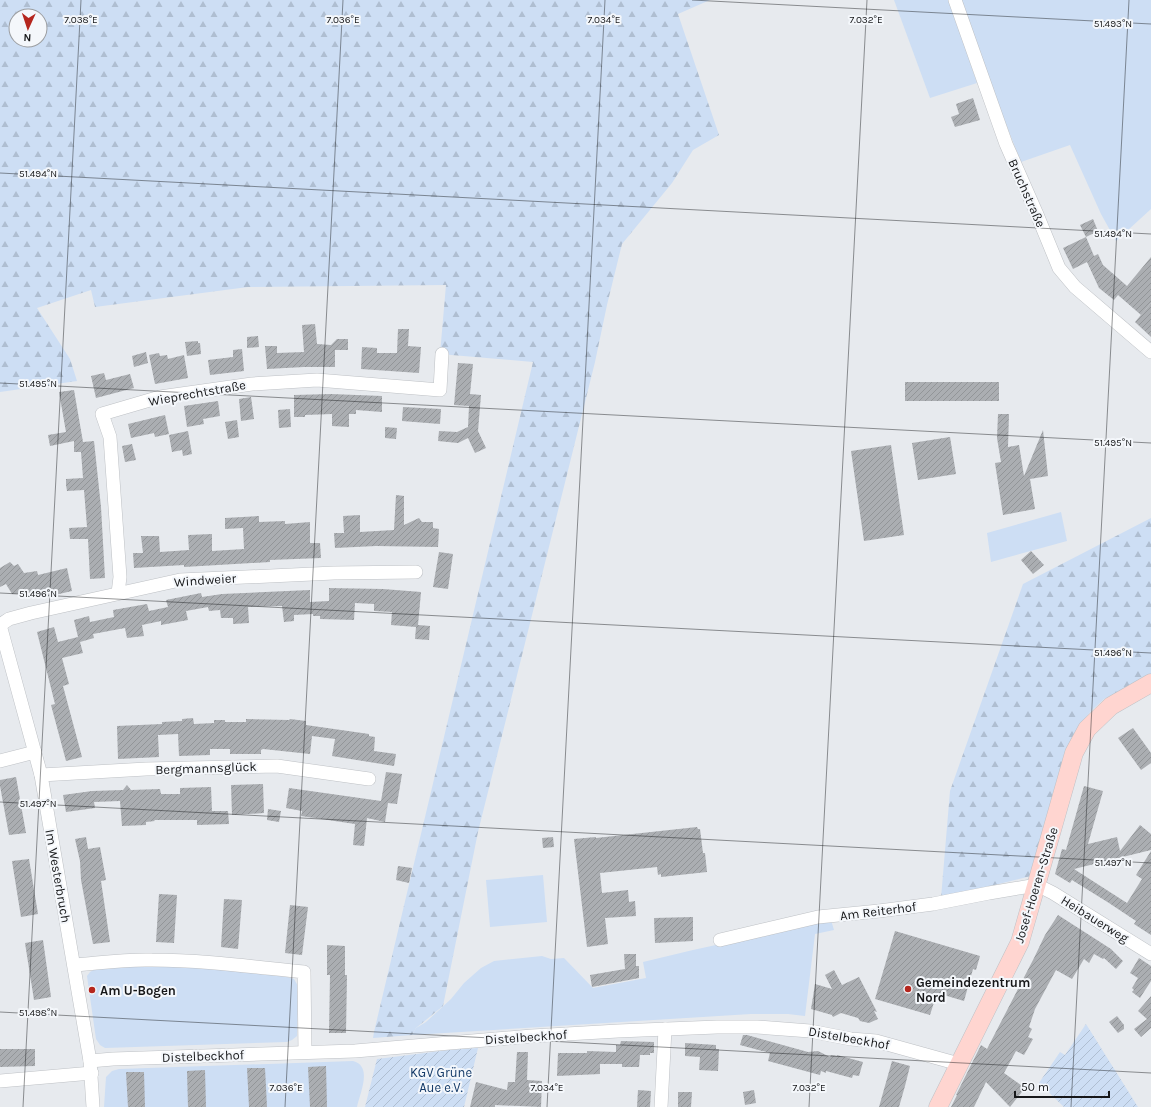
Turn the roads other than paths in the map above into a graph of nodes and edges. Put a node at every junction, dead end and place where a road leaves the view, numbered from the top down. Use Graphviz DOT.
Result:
graph roads {
  1 [pos="955,0"];
  2 [pos="1151,352"];
  3 [pos="442,354"];
  4 [pos="416,572"];
  5 [pos="118,593"];
  6 [pos="0,625"];
  7 [pos="1151,682"];
  8 [pos="35,752"];
  9 [pos="0,761"];
  10 [pos="41,775"];
  11 [pos="369,779"];
  12 [pos="1037,885"];
  13 [pos="720,940"];
  14 [pos="1151,954"];
  15 [pos="74,965"];
  16 [pos="665,1029"];
  17 [pos="305,1052"];
  18 [pos="959,1064"];
  19 [pos="91,1067"];
  20 [pos="0,1081"];
  21 [pos="93,1107"];
  22 [pos="661,1107"];
  23 [pos="938,1107"];
  1 -- 2 [label="street, Bruchstraße"];
  3 -- 5 [label="street, Wieprechtstraße"];
  4 -- 5 [label="street, Windweier"];
  5 -- 6 [label="street, Windweier"];
  6 -- 8 [label="street, Im Westerbruch"];
  7 -- 12 [label="street, Josef-Hoeren-Straße"];
  8 -- 9 [label="street"];
  8 -- 10 [label="street, Im Westerbruch"];
  10 -- 11 [label="street, Bergmannsglück"];
  10 -- 15 [label="street, Im Westerbruch"];
  12 -- 13 [label="street, Am Reiterhof"];
  12 -- 14 [label="street, Heibauerweg"];
  12 -- 18 [label="street, Josef-Hoeren-Straße"];
  15 -- 17 [label="street"];
  15 -- 19 [label="street, Im Westerbruch"];
  16 -- 17 [label="street, Distelbeckhof"];
  16 -- 18 [label="street, Distelbeckhof"];
  16 -- 22 [label="street"];
  17 -- 19 [label="street, Distelbeckhof"];
  18 -- 23 [label="street, Josef-Hoeren-Straße"];
  19 -- 20 [label="street, Distelbeckhof"];
  19 -- 21 [label="street, Im Westerbruch"];
}
